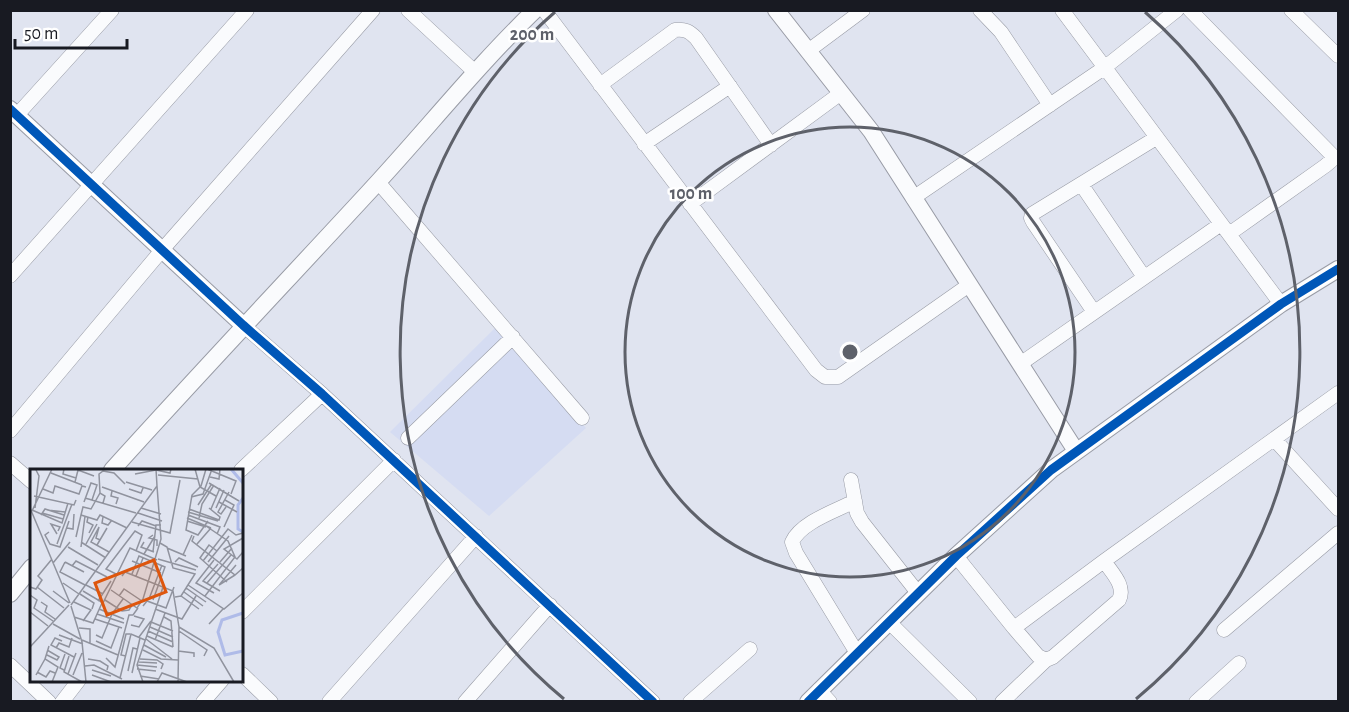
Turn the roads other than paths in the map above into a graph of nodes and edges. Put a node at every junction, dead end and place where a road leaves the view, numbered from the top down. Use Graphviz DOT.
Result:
graph roads {
  1 [pos="112,10"];
  2 [pos="247,10"];
  3 [pos="373,10"];
  4 [pos="408,10"];
  5 [pos="536,10"];
  6 [pos="544,10"];
  7 [pos="776,10"];
  8 [pos="863,10"];
  9 [pos="980,10"];
  10 [pos="1062,10"];
  11 [pos="1177,10"];
  12 [pos="1190,10"];
  13 [pos="1291,10"];
  14 [pos="808,51"];
  15 [pos="1338,56"];
  16 [pos="1104,68"];
  17 [pos="475,72"];
  18 [pos="600,85"];
  19 [pos="730,86"];
  20 [pos="841,93"];
  21 [pos="1050,105"];
  22 [pos="14,112"];
  23 [pos="1156,138"];
  24 [pos="644,144"];
  25 [pos="771,145"];
  26 [pos="378,182"];
  27 [pos="92,183"];
  28 [pos="1081,184"];
  29 [pos="913,198"];
  30 [pos="690,204"];
  31 [pos="1225,229"];
  32 [pos="162,250"];
  33 [pos="1338,269"];
  34 [pos="10,276"];
  35 [pos="1144,278"];
  36 [pos="969,285"];
  37 [pos="1281,304"];
  38 [pos="1094,312"];
  39 [pos="243,325"];
  40 [pos="513,337"];
  41 [pos="1020,364"];
  42 [pos="1338,393"];
  43 [pos="322,394"];
  44 [pos="582,418"];
  45 [pos="10,431"];
  46 [pos="408,438"];
  47 [pos="1275,440"];
  48 [pos="1076,451"];
  49 [pos="394,460"];
  50 [pos="10,463"];
  51 [pos="114,469"];
  52 [pos="243,469"];
  53 [pos="30,480"];
  54 [pos="851,480"];
  55 [pos="855,501"];
  56 [pos="1338,509"];
  57 [pos="1338,533"];
  58 [pos="476,536"];
  59 [pos="956,556"];
  60 [pos="1104,561"];
  61 [pos="30,569"];
  62 [pos="918,593"];
  63 [pos="10,594"];
  64 [pos="550,605"];
  65 [pos="243,611"];
  66 [pos="889,622"];
  67 [pos="1014,628"];
  68 [pos="1224,630"];
  69 [pos="750,649"];
  70 [pos="857,653"];
  71 [pos="1046,660"];
  72 [pos="1239,663"];
  73 [pos="10,665"];
  74 [pos="243,675"];
  75 [pos="78,682"];
  76 [pos="221,682"];
  77 [pos="819,698"];
  78 [pos="49,702"];
  79 [pos="62,702"];
  80 [pos="203,702"];
  81 [pos="271,702"];
  82 [pos="329,702"];
  83 [pos="465,702"];
  84 [pos="653,702"];
  85 [pos="690,702"];
  86 [pos="970,702"];
  87 [pos="1002,702"];
  88 [pos="1196,702"];
  1 -- 22 [label="street"];
  2 -- 27 [label="street"];
  3 -- 32 [label="street"];
  4 -- 17 [label="street"];
  5 -- 17 [label="street"];
  6 -- 18 [label="street"];
  7 -- 14 [label="street"];
  8 -- 14 [label="street"];
  9 -- 21 [label="street"];
  10 -- 16 [label="street"];
  11 -- 16 [label="street"];
  12 -- 31 [label="street"];
  13 -- 15 [label="street"];
  14 -- 20 [label="street"];
  16 -- 21 [label="street"];
  16 -- 23 [label="street"];
  17 -- 26 [label="street"];
  18 -- 19 [label="street"];
  18 -- 24 [label="street"];
  19 -- 24 [label="street"];
  19 -- 25 [label="street"];
  20 -- 25 [label="street"];
  20 -- 29 [label="street"];
  21 -- 29 [label="street"];
  22 -- 27 [label="street"];
  23 -- 28 [label="street"];
  23 -- 31 [label="street"];
  24 -- 30 [label="street"];
  25 -- 30 [label="street"];
  26 -- 39 [label="street"];
  26 -- 40 [label="street"];
  27 -- 32 [label="street"];
  27 -- 34 [label="street"];
  28 -- 35 [label="street"];
  28 -- 38 [label="street"];
  29 -- 36 [label="street"];
  30 -- 36 [label="street"];
  31 -- 35 [label="street"];
  31 -- 37 [label="street"];
  32 -- 39 [label="street"];
  32 -- 45 [label="street"];
  33 -- 37 [label="street"];
  35 -- 38 [label="street"];
  36 -- 41 [label="street"];
  37 -- 48 [label="street"];
  38 -- 41 [label="street"];
  39 -- 43 [label="street"];
  39 -- 51 [label="street"];
  40 -- 44 [label="street"];
  40 -- 46 [label="street"];
  41 -- 48 [label="street"];
  42 -- 47 [label="street"];
  43 -- 49 [label="street"];
  43 -- 52 [label="street"];
  47 -- 56 [label="street"];
  47 -- 60 [label="street"];
  48 -- 59 [label="street"];
  49 -- 58 [label="street"];
  49 -- 65 [label="street"];
  50 -- 53 [label="street"];
  54 -- 55 [label="street"];
  55 -- 62 [label="street"];
  55 -- 70 [label="street"];
  57 -- 68 [label="street"];
  58 -- 64 [label="street"];
  58 -- 82 [label="street"];
  59 -- 62 [label="street"];
  59 -- 67 [label="street"];
  60 -- 67 [label="street"];
  60 -- 71 [label="street"];
  61 -- 63 [label="street"];
  62 -- 66 [label="street"];
  64 -- 83 [label="street"];
  64 -- 84 [label="street"];
  66 -- 70 [label="street"];
  66 -- 86 [label="street"];
  67 -- 71 [label="street"];
  69 -- 85 [label="street"];
  70 -- 77 [label="street"];
  71 -- 87 [label="street"];
  72 -- 88 [label="street"];
  73 -- 78 [label="street"];
  74 -- 81 [label="street"];
  75 -- 79 [label="street"];
  76 -- 80 [label="street"];
}
